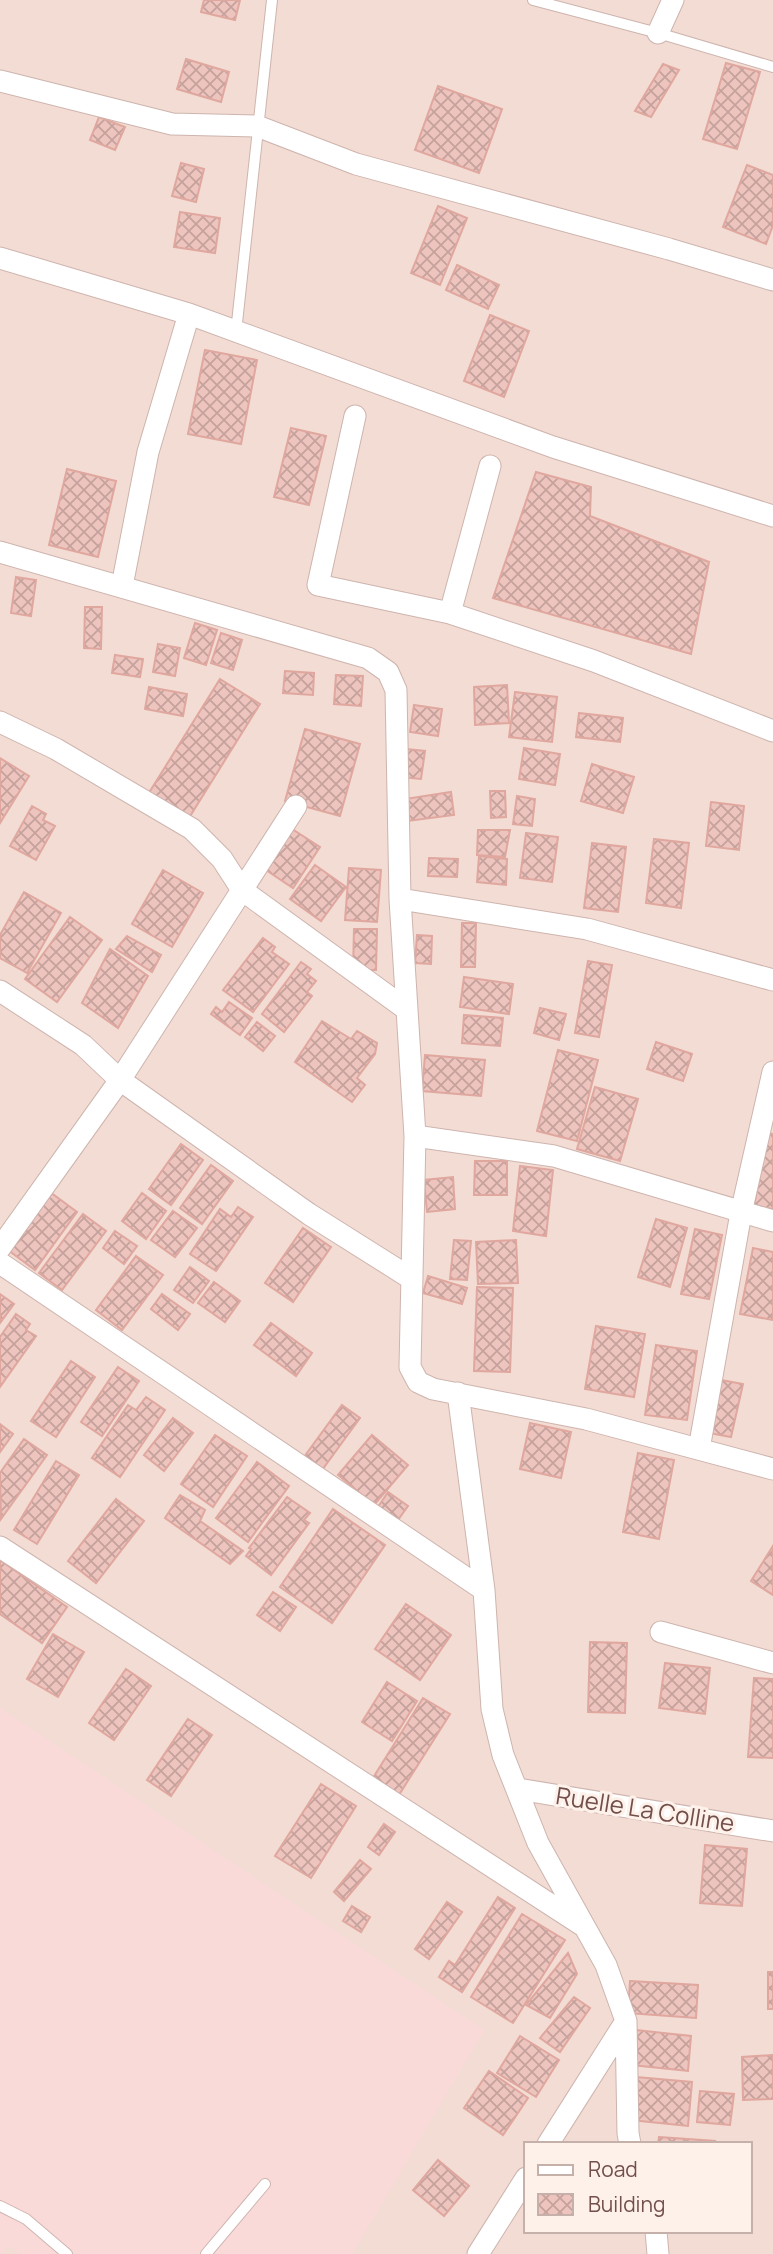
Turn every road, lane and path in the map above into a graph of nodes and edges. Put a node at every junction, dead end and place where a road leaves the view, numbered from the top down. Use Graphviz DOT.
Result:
graph roads {
  1 [pos="272,0"];
  2 [pos="533,0"];
  3 [pos="673,0"];
  4 [pos="658,33"];
  5 [pos="773,67"];
  6 [pos="0,81"];
  7 [pos="257,126"];
  8 [pos="0,258"];
  9 [pos="773,280"];
  10 [pos="189,314"];
  11 [pos="236,332"];
  12 [pos="355,416"];
  13 [pos="490,466"];
  14 [pos="773,516"];
  15 [pos="0,552"];
  16 [pos="122,586"];
  17 [pos="450,613"];
  18 [pos="0,722"];
  19 [pos="773,731"];
  20 [pos="296,806"];
  21 [pos="242,890"];
  22 [pos="400,899"];
  23 [pos="773,980"];
  24 [pos="0,991"];
  25 [pos="406,1009"];
  26 [pos="773,1072"];
  27 [pos="120,1080"];
  28 [pos="415,1136"];
  29 [pos="741,1213"];
  30 [pos="773,1222"];
  31 [pos="0,1248"];
  32 [pos="0,1263"];
  33 [pos="412,1279"];
  34 [pos="458,1393"];
  35 [pos="699,1449"];
  36 [pos="773,1469"];
  37 [pos="0,1547"];
  38 [pos="484,1590"];
  39 [pos="661,1632"];
  40 [pos="773,1663"];
  41 [pos="518,1789"];
  42 [pos="773,1831"];
  43 [pos="586,1928"];
  44 [pos="626,2021"];
  45 [pos="549,2142"];
  46 [pos="630,2142"];
  47 [pos="524,2181"];
  48 [pos="265,2184"];
  49 [pos="0,2206"];
  50 [pos="656,2233"];
  51 [pos="67,2254"];
  52 [pos="206,2254"];
  53 [pos="478,2254"];
  54 [pos="658,2254"];
  1 -- 7 [label="lane"];
  2 -- 4 [label="lane"];
  3 -- 4 [label="street"];
  4 -- 5 [label="lane"];
  6 -- 7 [label="street"];
  7 -- 9 [label="street"];
  7 -- 11 [label="lane"];
  8 -- 10 [label="street"];
  10 -- 11 [label="street"];
  10 -- 16 [label="street"];
  11 -- 14 [label="street"];
  12 -- 17 [label="street"];
  13 -- 17 [label="street"];
  15 -- 16 [label="street"];
  16 -- 22 [label="street"];
  17 -- 19 [label="street"];
  18 -- 21 [label="street"];
  20 -- 21 [label="street"];
  21 -- 25 [label="street"];
  21 -- 27 [label="street"];
  22 -- 23 [label="street"];
  22 -- 25 [label="street"];
  24 -- 27 [label="street"];
  25 -- 28 [label="street"];
  26 -- 29 [label="street"];
  27 -- 31 [label="street"];
  27 -- 33 [label="street"];
  28 -- 29 [label="street"];
  28 -- 33 [label="street"];
  29 -- 30 [label="street"];
  29 -- 35 [label="street"];
  32 -- 38 [label="street"];
  33 -- 34 [label="street"];
  34 -- 35 [label="street"];
  34 -- 38 [label="street"];
  35 -- 36 [label="street"];
  37 -- 43 [label="street"];
  38 -- 41 [label="street"];
  39 -- 40 [label="street"];
  41 -- 42 [label="street, Ruelle La Colline"];
  41 -- 43 [label="street"];
  43 -- 44 [label="street"];
  44 -- 45 [label="street"];
  44 -- 46 [label="street"];
  47 -- 53 [label="street"];
  48 -- 52 [label="lane"];
  49 -- 51 [label="lane"];
  50 -- 54 [label="street"];
}
